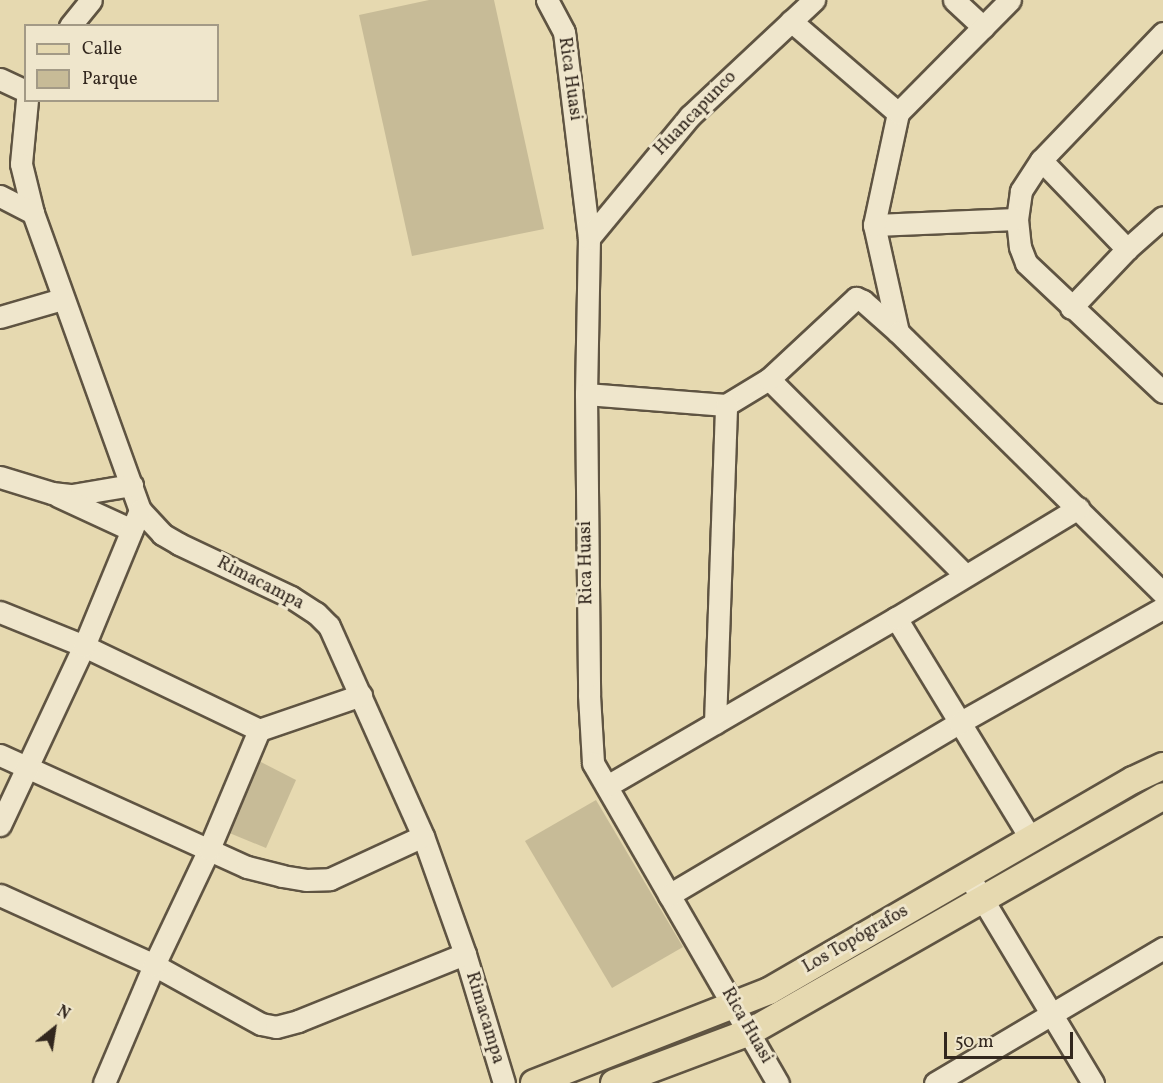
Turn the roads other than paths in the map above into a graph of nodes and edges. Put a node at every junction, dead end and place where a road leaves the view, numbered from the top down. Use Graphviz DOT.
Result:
graph roads {
  1 [pos="547,0"];
  2 [pos="814,0"];
  3 [pos="954,0"];
  4 [pos="1010,0"];
  5 [pos="84,2"];
  6 [pos="791,21"];
  7 [pos="71,24"];
  8 [pos="983,27"];
  9 [pos="1163,33"];
  10 [pos="0,79"];
  11 [pos="24,90"];
  12 [pos="27,102"];
  13 [pos="898,113"];
  14 [pos="1041,159"];
  15 [pos="0,196"];
  16 [pos="33,213"];
  17 [pos="1163,217"];
  18 [pos="1017,219"];
  19 [pos="874,225"];
  20 [pos="589,238"];
  21 [pos="1127,249"];
  22 [pos="62,299"];
  23 [pos="1071,308"];
  24 [pos="0,316"];
  25 [pos="898,333"];
  26 [pos="770,379"];
  27 [pos="1163,392"];
  28 [pos="586,394"];
  29 [pos="726,405"];
  30 [pos="0,477"];
  31 [pos="132,485"];
  32 [pos="52,493"];
  33 [pos="1078,508"];
  34 [pos="140,510"];
  35 [pos="132,530"];
  36 [pos="965,575"];
  37 [pos="1163,593"];
  38 [pos="1163,608"];
  39 [pos="0,612"];
  40 [pos="896,618"];
  41 [pos="84,646"];
  42 [pos="361,695"];
  43 [pos="715,723"];
  44 [pos="959,723"];
  45 [pos="259,730"];
  46 [pos="0,755"];
  47 [pos="1163,766"];
  48 [pos="27,767"];
  49 [pos="607,786"];
  50 [pos="1163,796"];
  51 [pos="0,825"];
  52 [pos="423,836"];
  53 [pos="1031,839"];
  54 [pos="209,849"];
  55 [pos="968,875"];
  56 [pos="0,895"];
  57 [pos="669,895"];
  58 [pos="983,899"];
  59 [pos="1163,948"];
  60 [pos="465,954"];
  61 [pos="154,965"];
  62 [pos="735,1004"];
  63 [pos="1053,1012"];
  64 [pos="750,1032"];
  65 [pos="104,1083"];
  66 [pos="504,1083"];
  67 [pos="534,1083"];
  68 [pos="614,1083"];
  69 [pos="778,1083"];
  70 [pos="937,1083"];
  71 [pos="1093,1083"];
  1 -- 20 [label="street, Rica Huasi"];
  2 -- 6 [label="street, Huancapunco"];
  3 -- 8 [label="street"];
  4 -- 8 [label="street"];
  5 -- 7 [label="street"];
  6 -- 13 [label="street"];
  6 -- 20 [label="street, Huancapunco"];
  8 -- 13 [label="street"];
  9 -- 14 [label="street"];
  10 -- 11 [label="street"];
  12 -- 16 [label="street, Rimacampa"];
  13 -- 19 [label="street"];
  14 -- 18 [label="street"];
  14 -- 21 [label="street"];
  15 -- 16 [label="street"];
  16 -- 22 [label="street, Rimacampa"];
  17 -- 21 [label="street"];
  18 -- 19 [label="street"];
  18 -- 23 [label="street"];
  19 -- 25 [label="street"];
  20 -- 28 [label="street, Rica Huasi"];
  21 -- 23 [label="street"];
  22 -- 24 [label="street"];
  22 -- 31 [label="street, Rimacampa"];
  23 -- 27 [label="street"];
  25 -- 26 [label="street"];
  25 -- 33 [label="street"];
  26 -- 29 [label="street"];
  26 -- 36 [label="street"];
  28 -- 29 [label="street"];
  28 -- 49 [label="street, Rica Huasi"];
  29 -- 43 [label="street"];
  30 -- 32 [label="street"];
  31 -- 32 [label="street"];
  31 -- 34 [label="street, Rimacampa"];
  32 -- 35 [label="street"];
  33 -- 36 [label="street"];
  33 -- 37 [label="street"];
  34 -- 35 [label="street"];
  34 -- 42 [label="street, Rimacampa"];
  35 -- 41 [label="street"];
  36 -- 40 [label="street"];
  38 -- 44 [label="street"];
  39 -- 41 [label="street"];
  40 -- 43 [label="street"];
  40 -- 44 [label="street"];
  41 -- 45 [label="street"];
  41 -- 48 [label="street"];
  42 -- 45 [label="street"];
  42 -- 52 [label="street, Rimacampa"];
  43 -- 49 [label="street"];
  44 -- 53 [label="street"];
  44 -- 57 [label="street"];
  45 -- 54 [label="street"];
  46 -- 48 [label="street"];
  47 -- 53 [label="main road, Los Topógrafos"];
  48 -- 51 [label="street"];
  48 -- 54 [label="street"];
  49 -- 57 [label="street, Rica Huasi"];
  50 -- 58 [label="main road, Los Topógrafos"];
  52 -- 54 [label="street"];
  52 -- 60 [label="street, Rimacampa"];
  53 -- 55 [label="main road, Los Topógrafos"];
  54 -- 61 [label="street"];
  55 -- 58 [label="street"];
  55 -- 62 [label="main road, Los Topógrafos"];
  56 -- 61 [label="street"];
  57 -- 62 [label="street, Rica Huasi"];
  58 -- 63 [label="street"];
  58 -- 64 [label="main road, Los Topógrafos"];
  59 -- 63 [label="street"];
  60 -- 61 [label="street"];
  60 -- 66 [label="street, Rimacampa"];
  61 -- 65 [label="street"];
  62 -- 64 [label="street, Rica Huasi"];
  62 -- 67 [label="main road, Los Topógrafos"];
  63 -- 70 [label="street"];
  63 -- 71 [label="street"];
  64 -- 68 [label="main road, Los Topógrafos"];
  64 -- 69 [label="street, Rica Huasi"];
}
